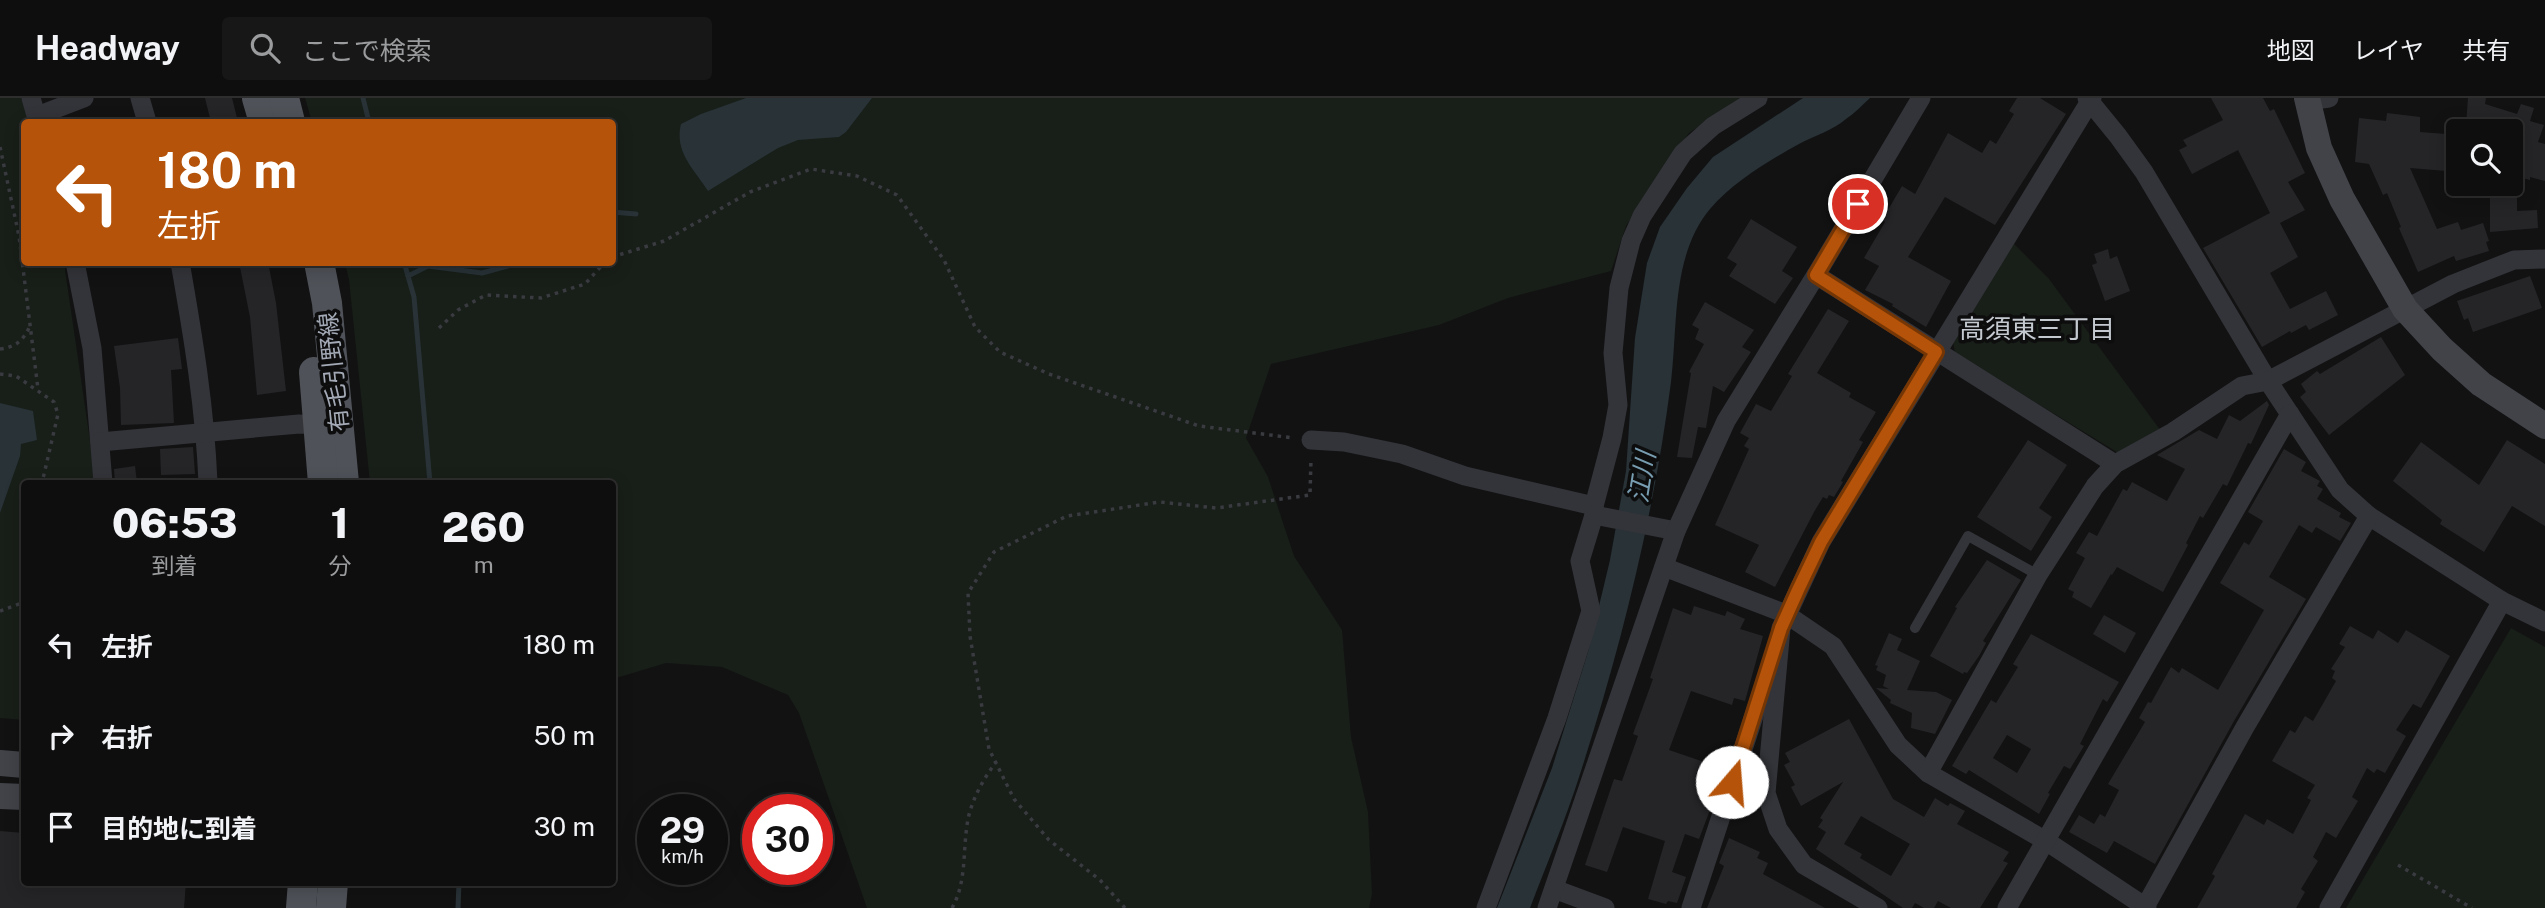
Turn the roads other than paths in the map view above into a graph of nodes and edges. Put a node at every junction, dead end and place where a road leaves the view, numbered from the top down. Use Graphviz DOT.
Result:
graph roads {
  1 [pos="84,98"];
  2 [pos="140,98"];
  3 [pos="257,98"];
  4 [pos="285,98"];
  5 [pos="1758,98"];
  6 [pos="1921,98"];
  7 [pos="2090,99"];
  8 [pos="2314,99"];
  9 [pos="36,112"];
  10 [pos="146,119"];
  11 [pos="263,119"];
  12 [pos="289,119"];
  13 [pos="2545,259"];
  14 [pos="76,266"];
  15 [pos="181,266"];
  16 [pos="301,266"];
  17 [pos="320,266"];
  18 [pos="1816,275"];
  19 [pos="2406,309"];
  20 [pos="1936,352"];
  21 [pos="2268,381"];
  22 [pos="2290,414"];
  23 [pos="319,425"];
  24 [pos="2545,426"];
  25 [pos="206,434"];
  26 [pos="1311,440"];
  27 [pos="100,442"];
  28 [pos="2115,464"];
  29 [pos="103,480"];
  30 [pos="208,480"];
  31 [pos="323,480"];
  32 [pos="344,480"];
  33 [pos="1594,510"];
  34 [pos="2369,516"];
  35 [pos="1676,531"];
  36 [pos="1664,567"];
  37 [pos="2038,575"];
  38 [pos="2502,601"];
  39 [pos="1786,614"];
  40 [pos="2545,622"];
  41 [pos="1915,628"];
  42 [pos="1779,639"];
  43 [pos="0,763"];
  44 [pos="21,765"];
  45 [pos="1928,773"];
  46 [pos="0,796"];
  47 [pos="21,797"];
  48 [pos="2046,841"];
  49 [pos="303,886"];
  50 [pos="333,886"];
  51 [pos="1551,899"];
  52 [pos="2146,907"];
  53 [pos="301,908"];
  54 [pos="331,908"];
  55 [pos="1486,908"];
  56 [pos="1605,908"];
  57 [pos="1691,908"];
  58 [pos="1878,908"];
  59 [pos="2007,908"];
  60 [pos="2329,908"];
  1 -- 9 [label="street"];
  2 -- 10 [label="street"];
  3 -- 11 [label="main road"];
  4 -- 12 [label="main road"];
  5 -- 33 [label="street"];
  6 -- 18 [label="street"];
  7 -- 20 [label="street"];
  7 -- 21 [label="street"];
  8 -- 19 [label="street"];
  13 -- 19 [label="street"];
  14 -- 27 [label="street"];
  15 -- 25 [label="street"];
  16 -- 23 [label="main road, 有毛引野線"];
  17 -- 32 [label="main road, 有毛引野線"];
  18 -- 20 [label="street"];
  18 -- 35 [label="street"];
  19 -- 21 [label="street"];
  19 -- 24 [label="street"];
  20 -- 28 [label="street"];
  20 -- 39 [label="street"];
  21 -- 22 [label="street"];
  21 -- 28 [label="street"];
  22 -- 34 [label="street"];
  22 -- 48 [label="street"];
  23 -- 25 [label="street"];
  23 -- 31 [label="main road, 有毛引野線"];
  25 -- 27 [label="street"];
  25 -- 30 [label="street"];
  26 -- 33 [label="street"];
  27 -- 29 [label="street"];
  28 -- 37 [label="street"];
  33 -- 35 [label="street"];
  33 -- 55 [label="street"];
  34 -- 38 [label="street"];
  34 -- 52 [label="street"];
  35 -- 36 [label="street"];
  36 -- 39 [label="street"];
  36 -- 51 [label="street"];
  37 -- 41 [label="lane"];
  37 -- 45 [label="street"];
  38 -- 40 [label="street"];
  38 -- 60 [label="street"];
  39 -- 42 [label="street"];
  39 -- 45 [label="street"];
  42 -- 57 [label="street"];
  42 -- 58 [label="street"];
  43 -- 44 [label="street"];
  45 -- 48 [label="street"];
  46 -- 47 [label="street"];
  48 -- 52 [label="street"];
  48 -- 59 [label="street"];
  49 -- 53 [label="main road"];
  50 -- 54 [label="main road"];
  51 -- 56 [label="street"];
}
